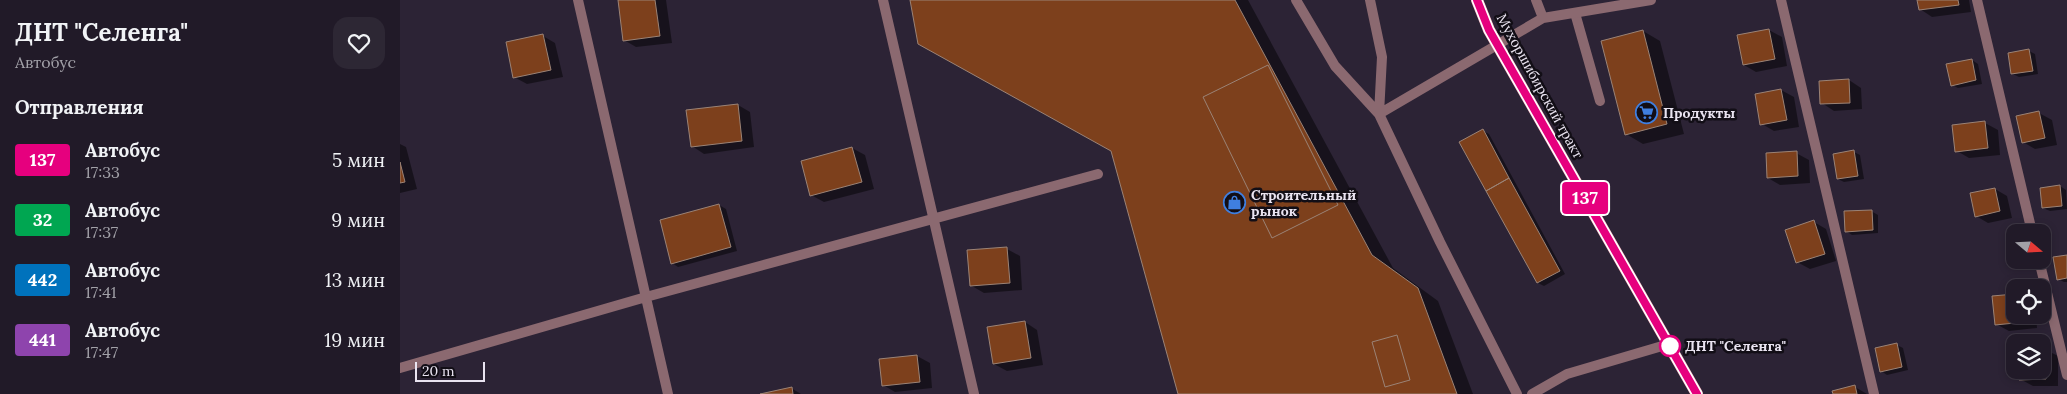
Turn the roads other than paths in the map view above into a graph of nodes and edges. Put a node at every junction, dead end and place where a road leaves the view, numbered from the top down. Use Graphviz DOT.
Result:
graph roads {
  1 [pos="578,0"];
  2 [pos="883,0"];
  3 [pos="1296,0"];
  4 [pos="1370,0"];
  5 [pos="1477,0"];
  6 [pos="1536,0"];
  7 [pos="1651,0"];
  8 [pos="1781,0"];
  9 [pos="1977,0"];
  10 [pos="1575,13"];
  11 [pos="1543,18"];
  12 [pos="1498,45"];
  13 [pos="1600,101"];
  14 [pos="1379,114"];
  15 [pos="1098,174"];
  16 [pos="935,218"];
  17 [pos="2030,224"];
  18 [pos="2041,269"];
  19 [pos="646,297"];
  20 [pos="1669,344"];
  21 [pos="400,368"];
  22 [pos="2067,375"];
  23 [pos="668,394"];
  24 [pos="974,394"];
  25 [pos="1517,394"];
  26 [pos="1532,394"];
  27 [pos="1697,394"];
  28 [pos="1874,394"];
  1 -- 19 [label="street"];
  2 -- 16 [label="street"];
  3 -- 14 [label="street"];
  4 -- 14 [label="street"];
  5 -- 12 [label="main road, Мухоршибирский тракт"];
  6 -- 11 [label="street"];
  7 -- 10 [label="street"];
  8 -- 28 [label="street"];
  9 -- 17 [label="street"];
  10 -- 11 [label="street"];
  10 -- 13 [label="street"];
  11 -- 12 [label="street"];
  12 -- 14 [label="street"];
  12 -- 20 [label="main road, Мухоршибирский тракт"];
  14 -- 25 [label="street"];
  15 -- 16 [label="street"];
  16 -- 19 [label="street"];
  16 -- 24 [label="street"];
  18 -- 22 [label="street"];
  19 -- 21 [label="street"];
  19 -- 23 [label="street"];
  20 -- 26 [label="street"];
  20 -- 27 [label="main road, Мухоршибирский тракт"];
}
